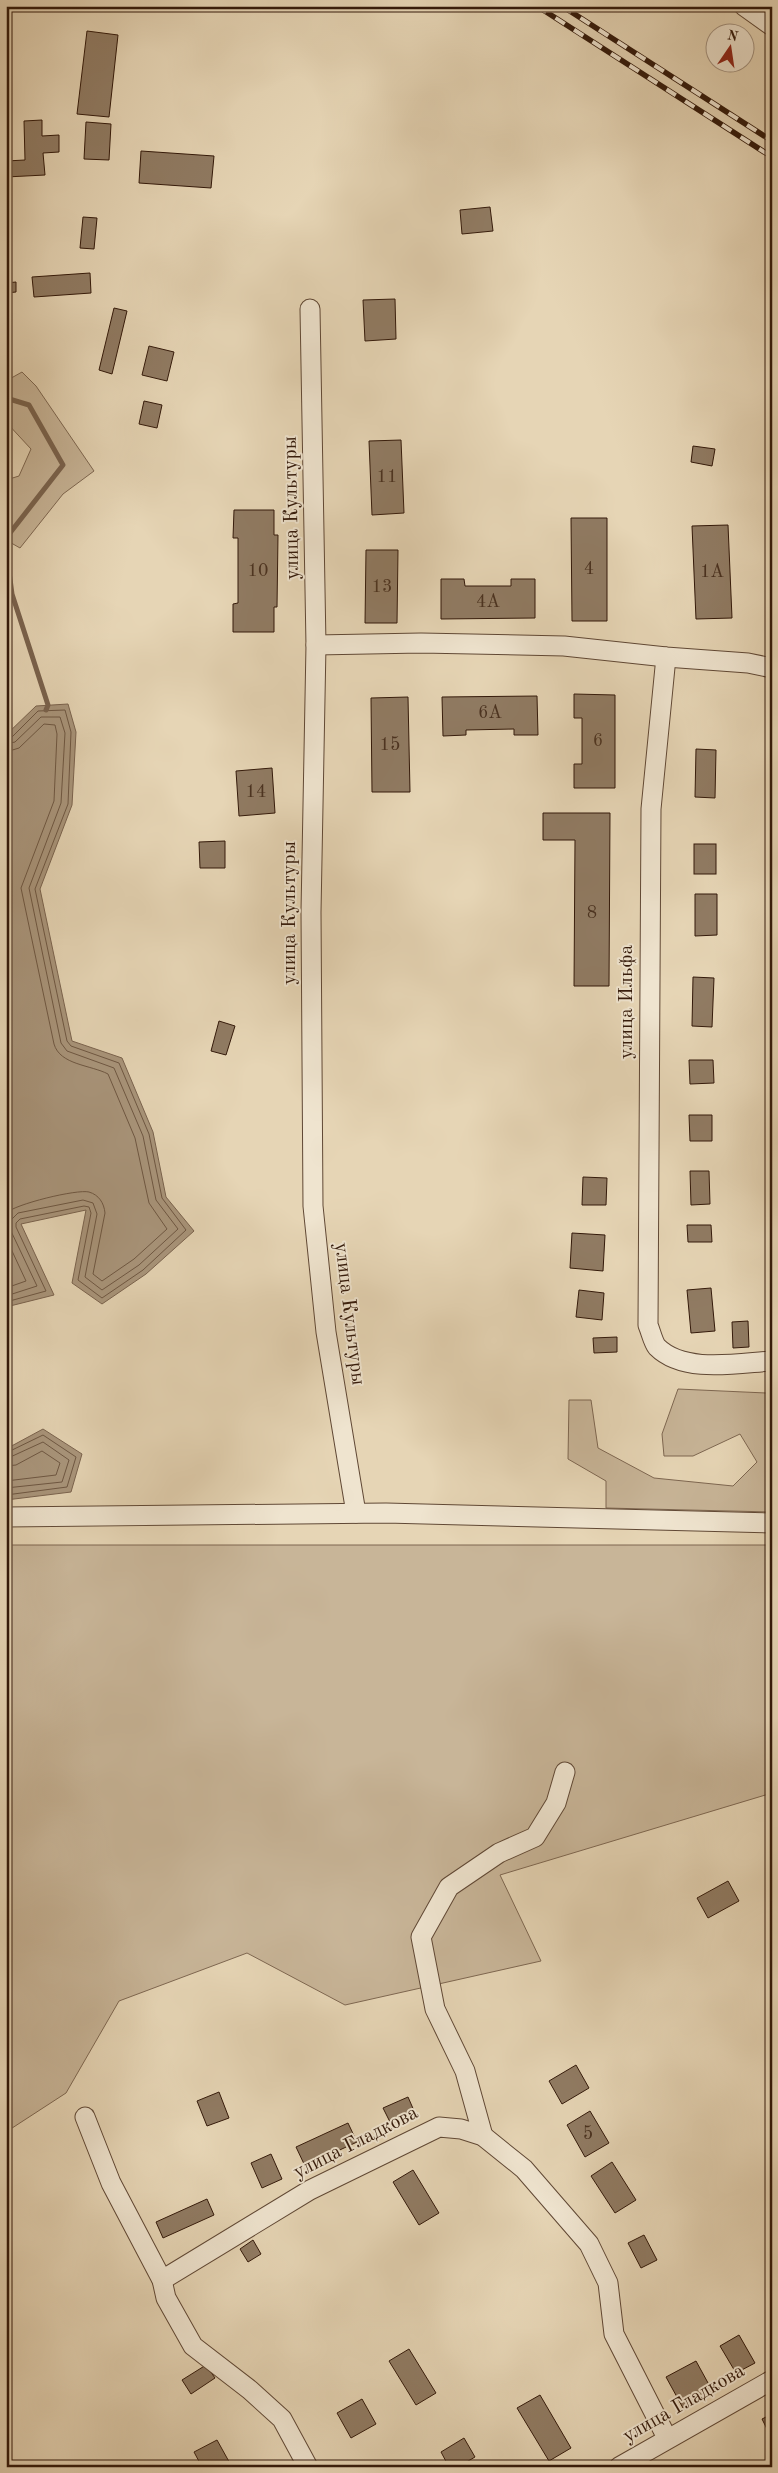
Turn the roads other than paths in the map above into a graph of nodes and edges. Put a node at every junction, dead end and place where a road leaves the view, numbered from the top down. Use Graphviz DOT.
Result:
graph roads {
  1 [pos="744,6"];
  2 [pos="772,26"];
  3 [pos="310,309"];
  4 [pos="316,645"];
  5 [pos="666,657"];
  6 [pos="772,668"];
  7 [pos="772,1361"];
  8 [pos="356,1513"];
  9 [pos="6,1516"];
  10 [pos="772,1523"];
  11 [pos="565,1772"];
  12 [pos="85,2117"];
  13 [pos="483,2136"];
  14 [pos="162,2280"];
  15 [pos="772,2380"];
  16 [pos="667,2438"];
  17 [pos="308,2467"];
  18 [pos="619,2467"];
  1 -- 2 [label="street"];
  3 -- 4 [label="street, улица Культуры"];
  4 -- 5 [label="street"];
  4 -- 8 [label="street, улица Культуры"];
  5 -- 6 [label="street"];
  5 -- 7 [label="street, улица Ильфа"];
  8 -- 9 [label="street"];
  8 -- 10 [label="street"];
  11 -- 13 [label="street"];
  12 -- 14 [label="street"];
  13 -- 14 [label="street, улица Гладкова"];
  13 -- 16 [label="street"];
  14 -- 17 [label="street"];
  15 -- 16 [label="street, улица Гладкова"];
  16 -- 18 [label="street, улица Гладкова"];
}
